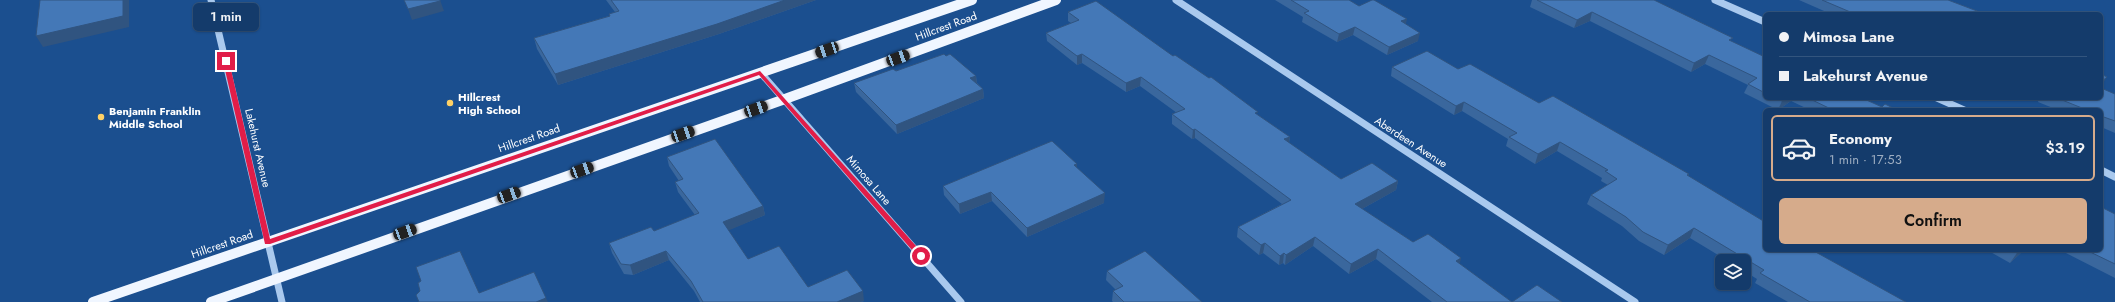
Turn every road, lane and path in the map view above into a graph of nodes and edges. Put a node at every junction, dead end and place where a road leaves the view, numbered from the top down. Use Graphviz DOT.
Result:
graph roads {
  1 [pos="211,0"];
  2 [pos="972,0"];
  3 [pos="1056,0"];
  4 [pos="1176,0"];
  5 [pos="1715,0"];
  6 [pos="1763,21"];
  7 [pos="760,72"];
  8 [pos="785,99"];
  9 [pos="1942,100"];
  10 [pos="1960,108"];
  11 [pos="2103,171"];
  12 [pos="2115,177"];
  13 [pos="268,243"];
  14 [pos="276,278"];
  15 [pos="93,302"];
  16 [pos="211,302"];
  17 [pos="282,302"];
  18 [pos="961,302"];
  19 [pos="1635,302"];
  1 -- 13 [label="street, Lakehurst Avenue"];
  2 -- 7 [label="main road, Hillcrest Road"];
  3 -- 8 [label="main road, Hillcrest Road"];
  4 -- 19 [label="street, Aberdeen Avenue"];
  5 -- 6 [label="street"];
  7 -- 8 [label="street, Mimosa Lane"];
  7 -- 13 [label="main road, Hillcrest Road"];
  8 -- 14 [label="main road, Hillcrest Road"];
  8 -- 18 [label="street, Mimosa Lane"];
  9 -- 10 [label="street"];
  11 -- 12 [label="street"];
  13 -- 14 [label="street, Lakehurst Avenue"];
  13 -- 15 [label="main road, Hillcrest Road"];
  14 -- 16 [label="main road, Hillcrest Road"];
  14 -- 17 [label="street, Lakehurst Avenue"];
}
